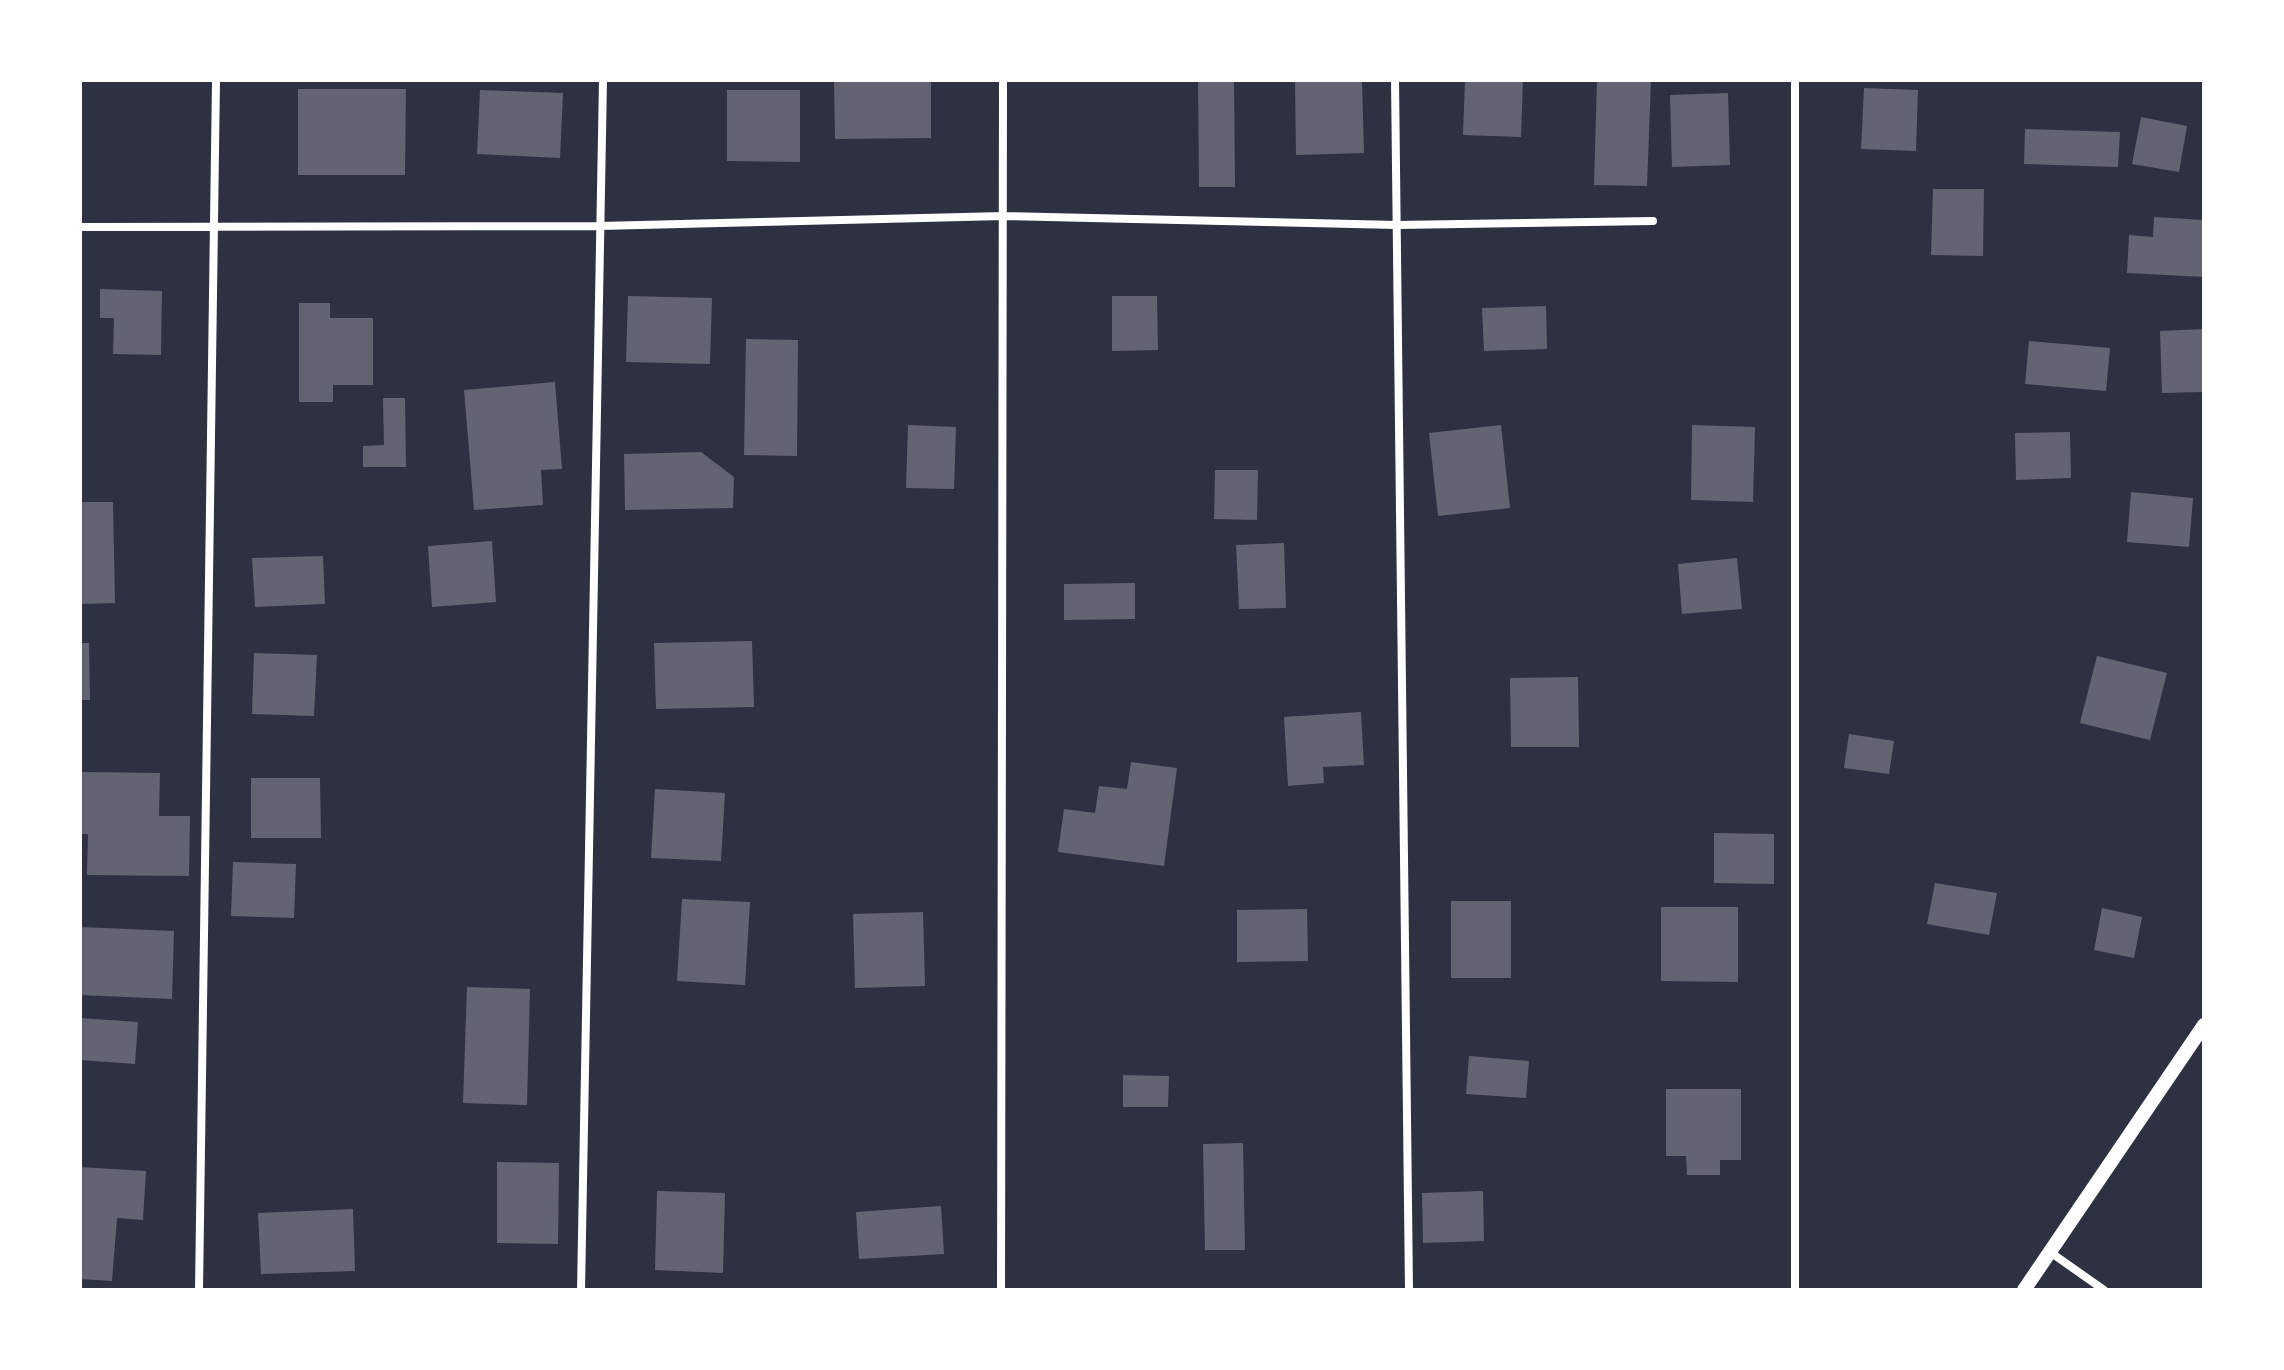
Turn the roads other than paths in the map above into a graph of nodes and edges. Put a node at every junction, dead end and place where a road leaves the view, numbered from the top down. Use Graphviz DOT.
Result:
graph roads {
  1 [pos="216,80"];
  2 [pos="603,80"];
  3 [pos="1003,80"];
  4 [pos="1395,80"];
  5 [pos="1795,80"];
  6 [pos="1003,216"];
  7 [pos="1653,221"];
  8 [pos="1397,225"];
  9 [pos="600,226"];
  10 [pos="80,227"];
  11 [pos="214,229"];
  12 [pos="2204,1025"];
  13 [pos="2050,1252"];
  14 [pos="199,1290"];
  15 [pos="581,1290"];
  16 [pos="1001,1290"];
  17 [pos="1409,1290"];
  18 [pos="1795,1290"];
  19 [pos="2024,1290"];
  20 [pos="2104,1290"];
  1 -- 11 [label="street"];
  2 -- 9 [label="street"];
  3 -- 6 [label="street"];
  4 -- 8 [label="street"];
  5 -- 18 [label="street"];
  6 -- 8 [label="street"];
  6 -- 9 [label="street"];
  6 -- 16 [label="street"];
  7 -- 8 [label="street"];
  8 -- 17 [label="street"];
  9 -- 11 [label="street"];
  9 -- 15 [label="street"];
  10 -- 11 [label="street"];
  11 -- 14 [label="street"];
  12 -- 13 [label="street"];
  13 -- 19 [label="street"];
  13 -- 20 [label="street"];
}
